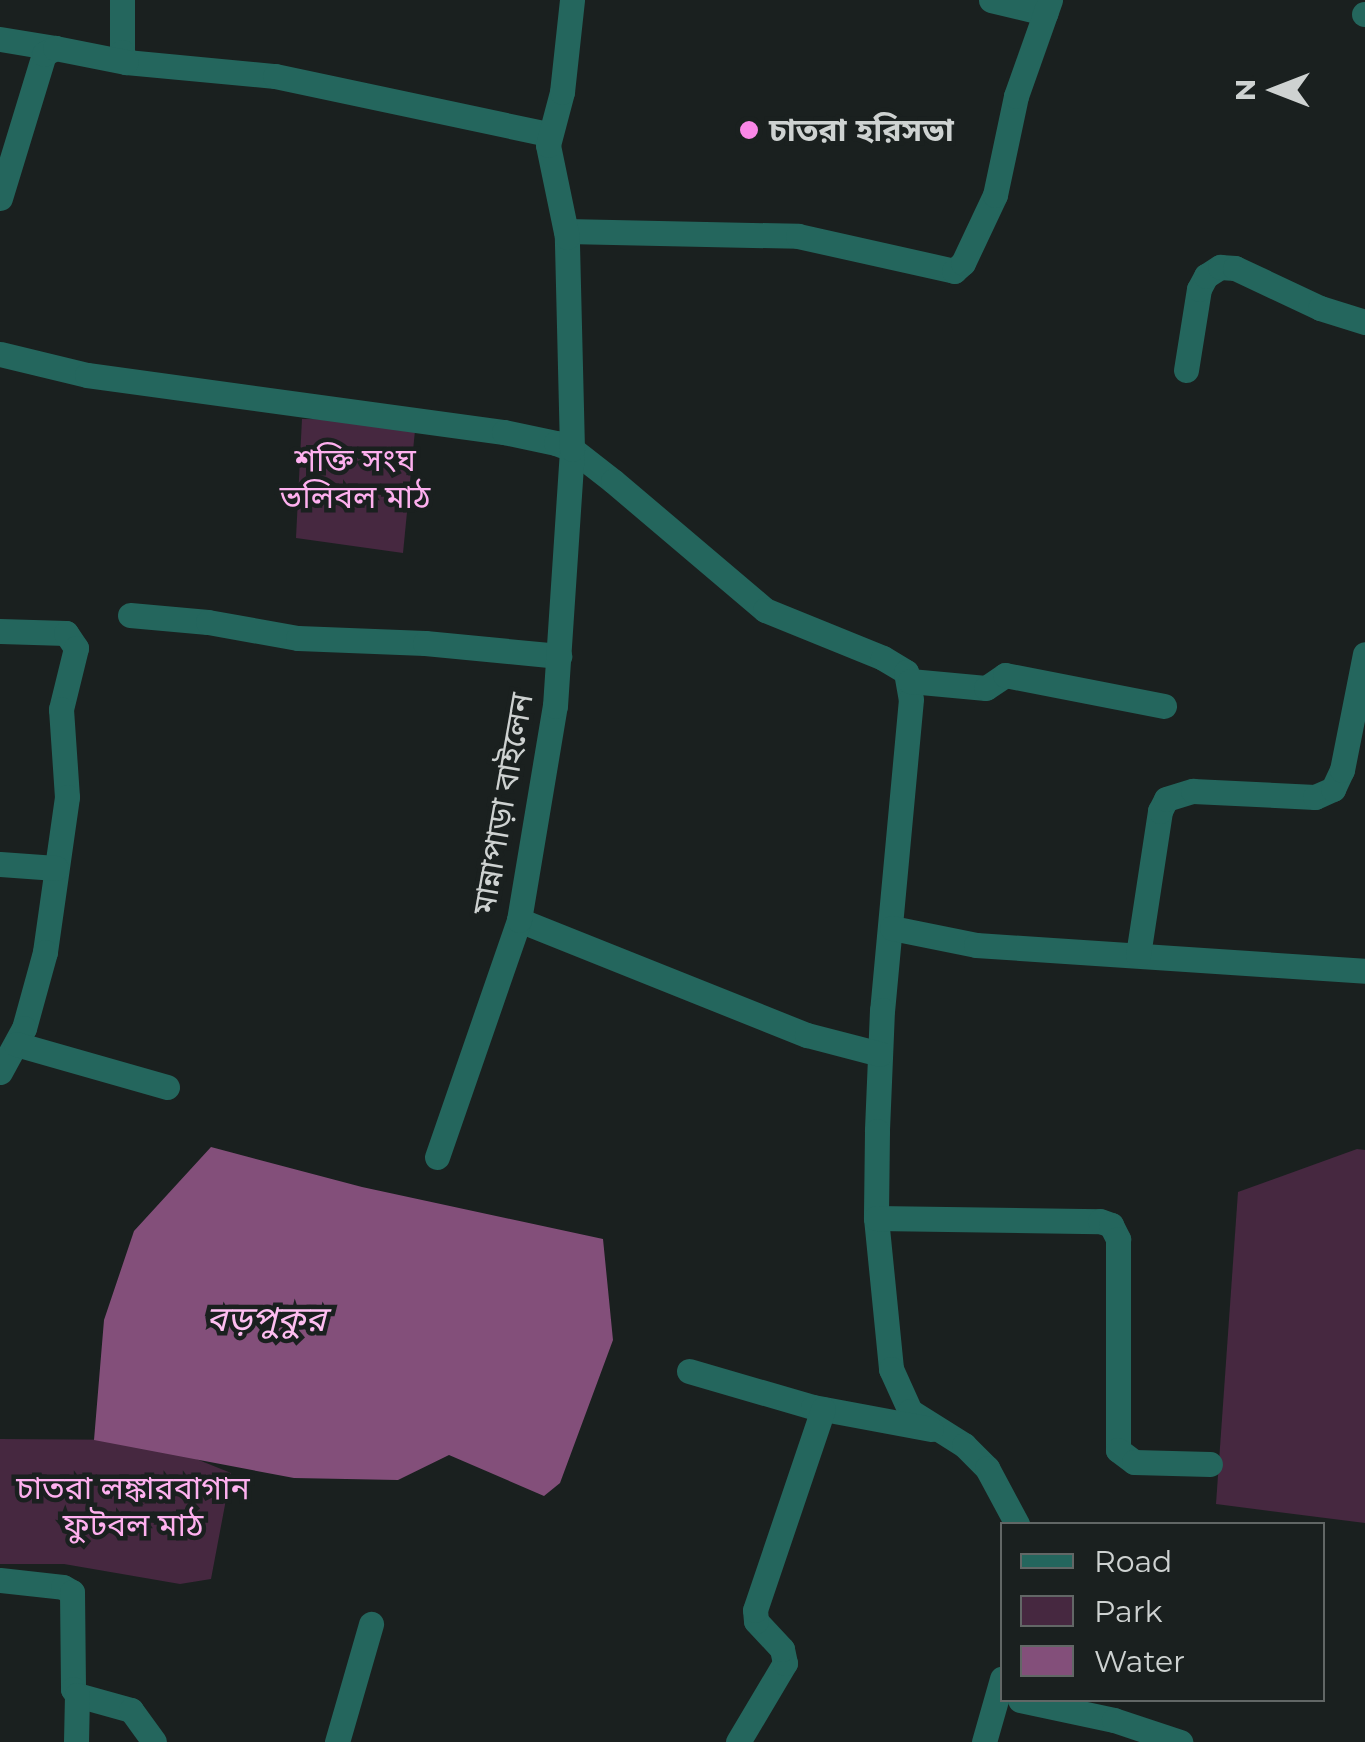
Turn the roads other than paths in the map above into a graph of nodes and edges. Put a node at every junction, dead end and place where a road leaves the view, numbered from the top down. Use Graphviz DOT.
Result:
graph roads {
  1 [pos="122,0"];
  2 [pos="572,0"];
  3 [pos="991,0"];
  4 [pos="1047,7"];
  5 [pos="0,39"];
  6 [pos="55,48"];
  7 [pos="126,62"];
  8 [pos="548,134"];
  9 [pos="0,198"];
  10 [pos="566,230"];
  11 [pos="1365,322"];
  12 [pos="0,354"];
  13 [pos="1186,370"];
  14 [pos="572,450"];
  15 [pos="130,615"];
  16 [pos="0,631"];
  17 [pos="1365,654"];
  18 [pos="558,656"];
  19 [pos="910,681"];
  20 [pos="1164,706"];
  21 [pos="0,864"];
  22 [pos="56,868"];
  23 [pos="520,920"];
  24 [pos="892,928"];
  25 [pos="1138,954"];
  26 [pos="1365,971"];
  27 [pos="16,1044"];
  28 [pos="880,1054"];
  29 [pos="0,1072"];
  30 [pos="168,1087"];
  31 [pos="437,1156"];
  32 [pos="876,1218"];
  33 [pos="688,1371"];
  34 [pos="823,1409"];
  35 [pos="941,1430"];
  36 [pos="1210,1464"];
  37 [pos="1016,1522"];
  38 [pos="0,1580"];
  39 [pos="371,1624"];
  40 [pos="77,1695"];
  41 [pos="1002,1702"];
  42 [pos="1045,1702"];
  43 [pos="76,1742"];
  44 [pos="154,1742"];
  45 [pos="336,1742"];
  46 [pos="738,1742"];
  47 [pos="984,1742"];
  48 [pos="1180,1742"];
  1 -- 7 [label="street"];
  2 -- 8 [label="street"];
  3 -- 4 [label="street"];
  4 -- 10 [label="street"];
  5 -- 6 [label="street"];
  6 -- 7 [label="street"];
  6 -- 9 [label="street"];
  7 -- 8 [label="street"];
  8 -- 10 [label="street, মান্নাপাড়া বাইলেন"];
  10 -- 14 [label="street, মান্নাপাড়া বাইলেন"];
  11 -- 13 [label="street"];
  12 -- 14 [label="street"];
  14 -- 18 [label="street, মান্নাপাড়া বাইলেন"];
  14 -- 19 [label="street"];
  15 -- 18 [label="street"];
  16 -- 22 [label="street"];
  17 -- 25 [label="street"];
  18 -- 23 [label="street, মান্নাপাড়া বাইলেন"];
  19 -- 20 [label="street"];
  19 -- 24 [label="street"];
  21 -- 22 [label="street"];
  22 -- 27 [label="street"];
  23 -- 28 [label="street"];
  23 -- 31 [label="street, মান্নাপাড়া বাইলেন"];
  24 -- 25 [label="street"];
  24 -- 28 [label="street"];
  25 -- 26 [label="street"];
  27 -- 29 [label="street"];
  27 -- 30 [label="street"];
  28 -- 32 [label="street"];
  32 -- 35 [label="street"];
  32 -- 36 [label="street"];
  33 -- 34 [label="street"];
  34 -- 35 [label="street"];
  34 -- 46 [label="street"];
  35 -- 37 [label="street"];
  38 -- 40 [label="street"];
  39 -- 45 [label="street"];
  40 -- 43 [label="street"];
  40 -- 44 [label="street"];
  41 -- 47 [label="street"];
  42 -- 48 [label="street"];
}
